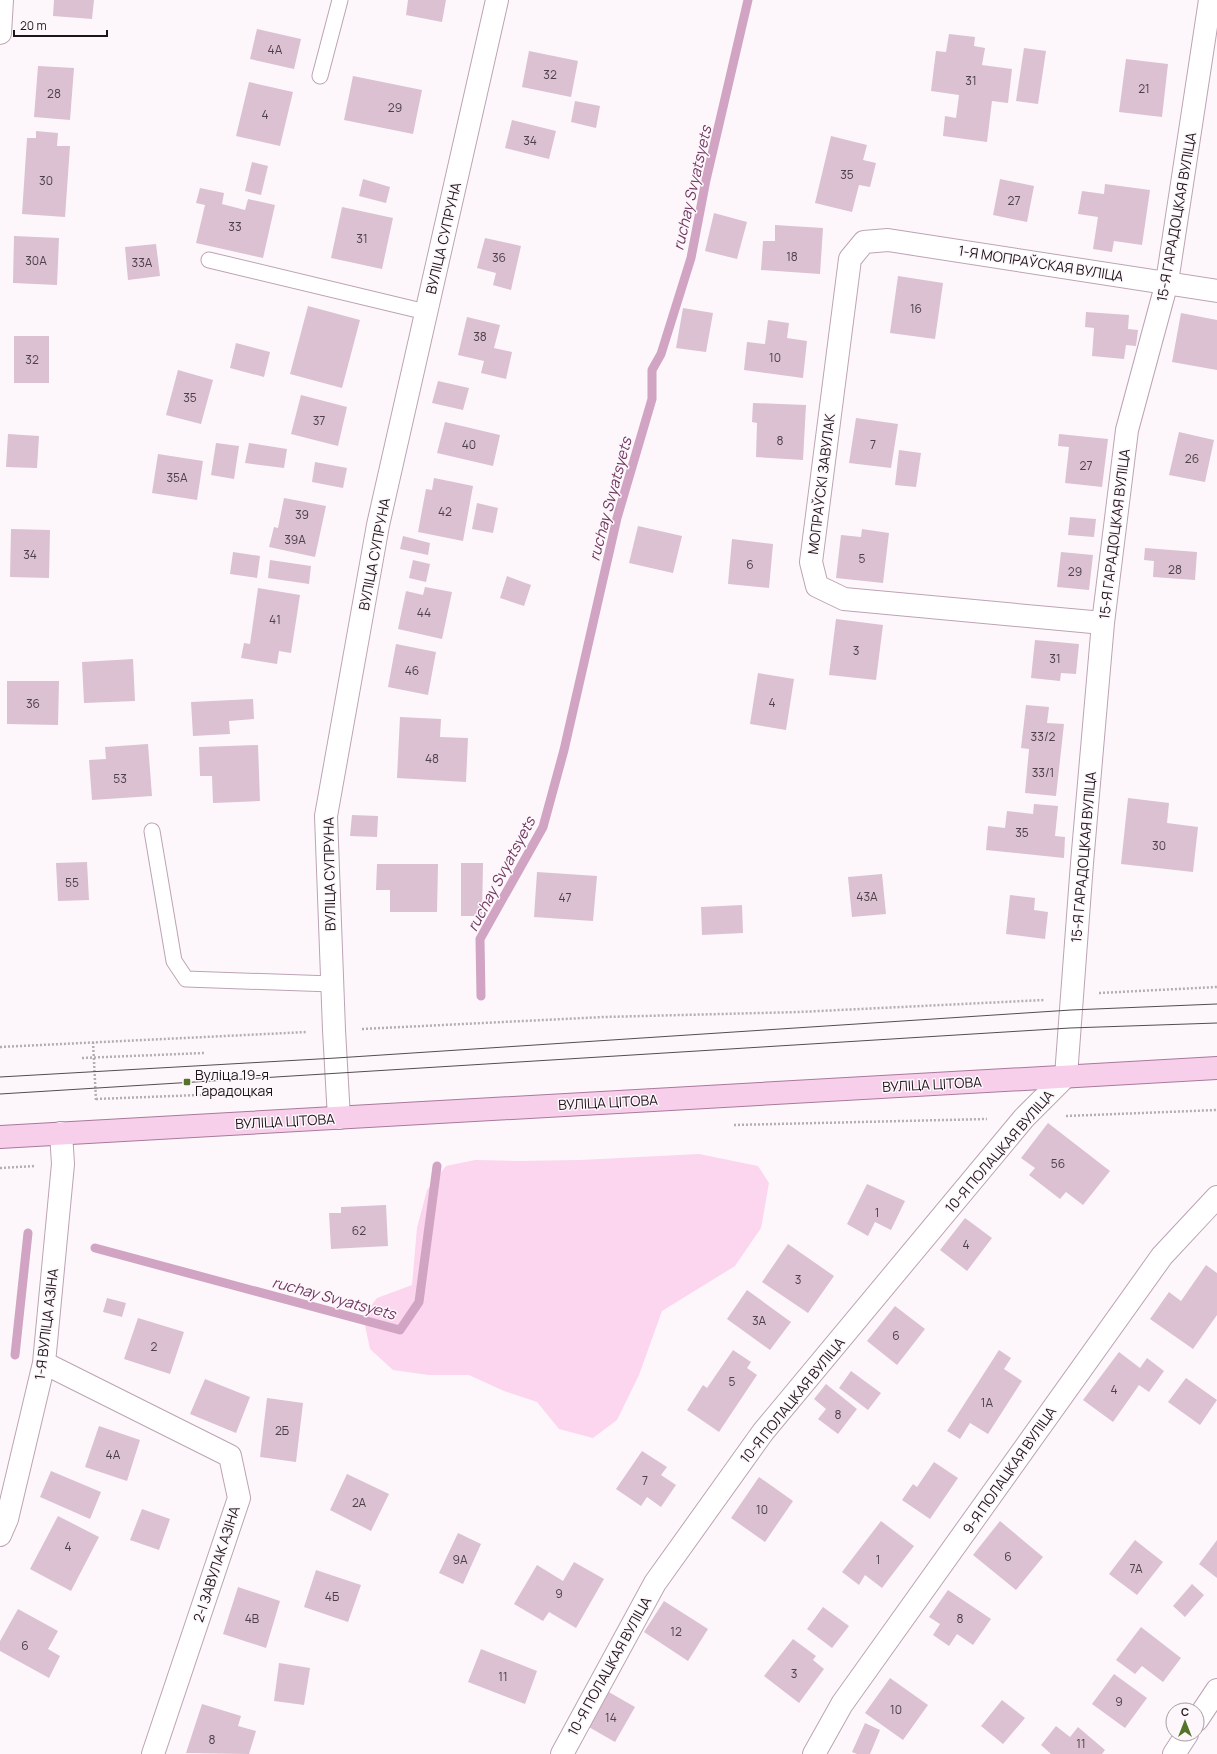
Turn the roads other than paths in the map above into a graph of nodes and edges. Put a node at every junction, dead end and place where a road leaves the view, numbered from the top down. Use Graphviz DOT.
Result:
graph roads {
  1 [pos="2,0"];
  2 [pos="340,0"];
  3 [pos="497,0"];
  4 [pos="1210,0"];
  5 [pos="0,33"];
  6 [pos="320,76"];
  7 [pos="864,242"];
  8 [pos="209,260"];
  9 [pos="1168,282"];
  10 [pos="1217,291"];
  11 [pos="426,312"];
  12 [pos="1103,623"];
  13 [pos="152,831"];
  14 [pos="332,984"];
  15 [pos="1217,1068"];
  16 [pos="1066,1076"];
  17 [pos="339,1118"];
  18 [pos="61,1133"];
  19 [pos="0,1137"];
  20 [pos="1217,1197"];
  21 [pos="44,1363"];
  22 [pos="0,1535"];
  23 [pos="1217,1690"];
  24 [pos="1205,1708"];
  25 [pos="1182,1742"];
  26 [pos="153,1754"];
  27 [pos="562,1754"];
  28 [pos="814,1754"];
  29 [pos="1174,1754"];
  1 -- 5 [label="street"];
  2 -- 6 [label="lane"];
  3 -- 11 [label="street, ВУЛІЦА СУПРУНА"];
  4 -- 9 [label="street, 15-Я ГАРАДОЦКАЯ ВУЛІЦА"];
  7 -- 9 [label="street, 1-Я МОПРАЎСКАЯ ВУЛІЦА"];
  7 -- 12 [label="street, МОПРАЎСКІ ЗАВУЛАК"];
  8 -- 11 [label="lane"];
  9 -- 10 [label="street, 1-Я МОПРАЎСКАЯ ВУЛІЦА"];
  9 -- 12 [label="street, 15-Я ГАРАДОЦКАЯ ВУЛІЦА"];
  11 -- 14 [label="street, ВУЛІЦА СУПРУНА"];
  12 -- 16 [label="street, 15-Я ГАРАДОЦКАЯ ВУЛІЦА"];
  13 -- 14 [label="lane"];
  14 -- 17 [label="street, ВУЛІЦА СУПРУНА"];
  15 -- 16 [label="main road, ВУЛІЦА ЦІТОВА"];
  16 -- 17 [label="main road, ВУЛІЦА ЦІТОВА"];
  16 -- 27 [label="street, 10-Я ПОЛАЦКАЯ ВУЛІЦА"];
  17 -- 18 [label="main road, ВУЛІЦА ЦІТОВА"];
  18 -- 19 [label="main road, ВУЛІЦА ЦІТОВА"];
  18 -- 21 [label="street, 1-Я ВУЛІЦА АЗІНА"];
  20 -- 28 [label="street, 9-Я ПОЛАЦКАЯ ВУЛІЦА"];
  21 -- 22 [label="street, 1-Я ВУЛІЦА АЗІНА"];
  21 -- 26 [label="street, 2-І ЗАВУЛАК АЗІНА"];
  23 -- 24 [label="street"];
  25 -- 29 [label="street"];
}
